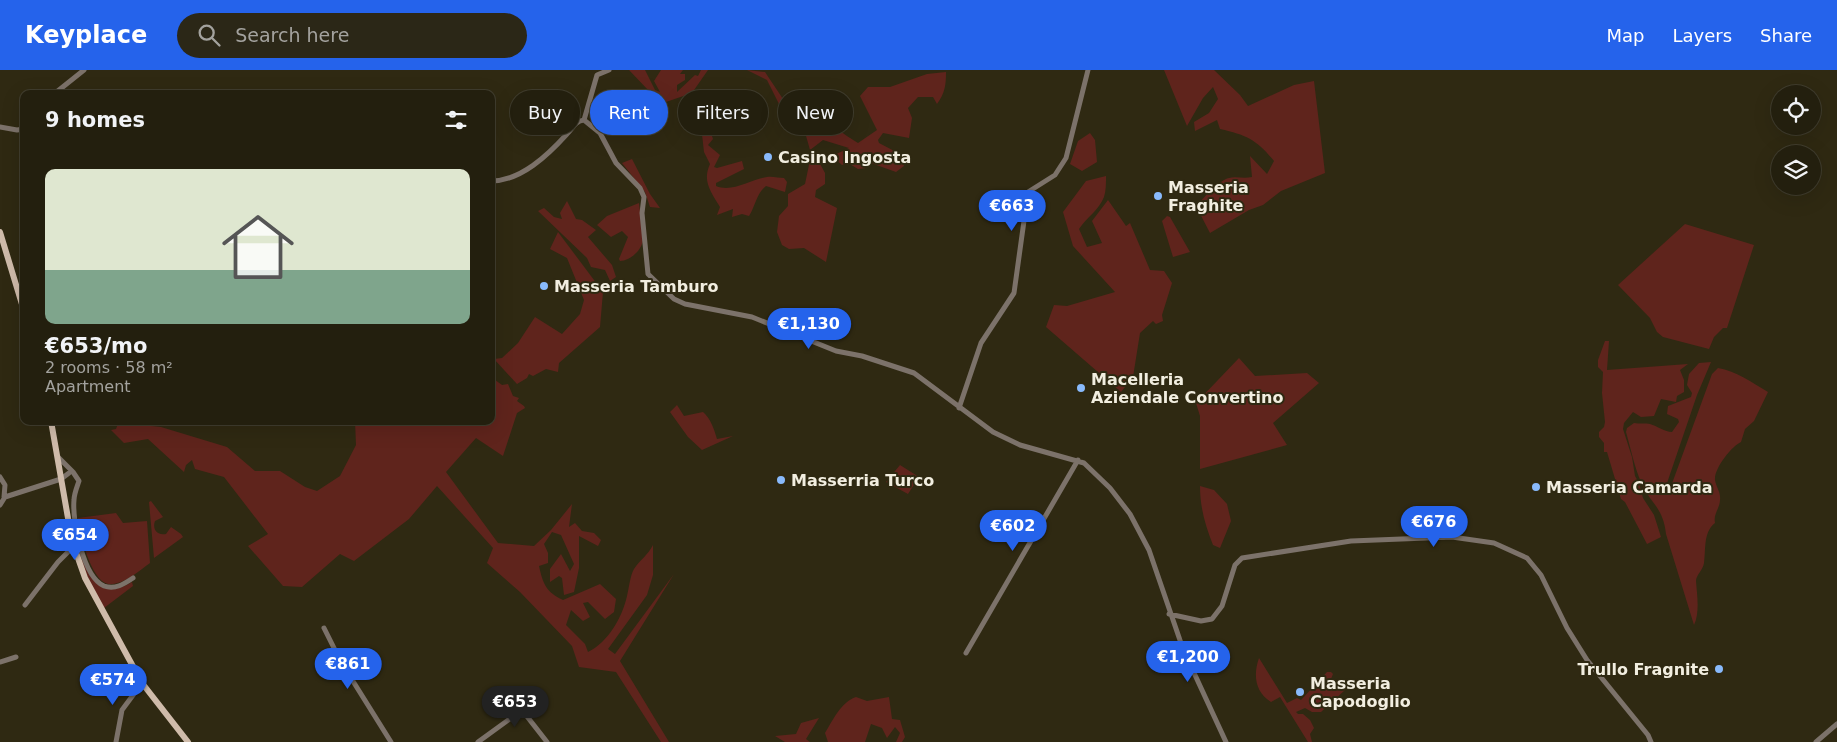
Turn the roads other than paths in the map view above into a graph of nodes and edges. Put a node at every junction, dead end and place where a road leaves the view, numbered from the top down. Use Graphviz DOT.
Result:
graph roads {
  1 [pos="84,70"];
  2 [pos="609,70"];
  3 [pos="1088,70"];
  4 [pos="59,90"];
  5 [pos="584,120"];
  6 [pos="0,127"];
  7 [pos="20,129"];
  8 [pos="495,181"];
  9 [pos="0,232"];
  10 [pos="20,298"];
  11 [pos="959,408"];
  12 [pos="52,425"];
  13 [pos="57,457"];
  14 [pos="1078,460"];
  15 [pos="60,470"];
  16 [pos="71,471"];
  17 [pos="0,477"];
  18 [pos="62,479"];
  19 [pos="2,497"];
  20 [pos="0,505"];
  21 [pos="74,546"];
  22 [pos="133,578"];
  23 [pos="25,605"];
  24 [pos="1169,614"];
  25 [pos="324,628"];
  26 [pos="966,653"];
  27 [pos="16,657"];
  28 [pos="0,662"];
  29 [pos="133,668"];
  30 [pos="98,674"];
  31 [pos="142,683"];
  32 [pos="1837,724"];
  33 [pos="116,742"];
  34 [pos="188,742"];
  35 [pos="391,742"];
  36 [pos="478,742"];
  37 [pos="547,742"];
  38 [pos="1226,742"];
  39 [pos="1651,742"];
  40 [pos="1816,742"];
  1 -- 4 [label="street"];
  2 -- 5 [label="street"];
  3 -- 11 [label="street"];
  5 -- 8 [label="street"];
  5 -- 11 [label="street"];
  6 -- 7 [label="street"];
  9 -- 10 [label="main road"];
  11 -- 14 [label="street"];
  12 -- 13 [label="main road"];
  13 -- 15 [label="main road"];
  13 -- 16 [label="street"];
  14 -- 24 [label="street"];
  14 -- 26 [label="street"];
  15 -- 16 [label="street"];
  15 -- 18 [label="main road"];
  16 -- 18 [label="street"];
  16 -- 22 [label="street"];
  17 -- 19 [label="street"];
  18 -- 19 [label="street"];
  18 -- 21 [label="main road"];
  19 -- 20 [label="street"];
  21 -- 23 [label="street"];
  21 -- 29 [label="main road"];
  24 -- 38 [label="street"];
  24 -- 39 [label="street"];
  25 -- 35 [label="street"];
  27 -- 28 [label="street"];
  29 -- 30 [label="street"];
  29 -- 31 [label="main road"];
  31 -- 33 [label="street"];
  31 -- 34 [label="main road"];
  32 -- 40 [label="street"];
  36 -- 37 [label="street"];
}
